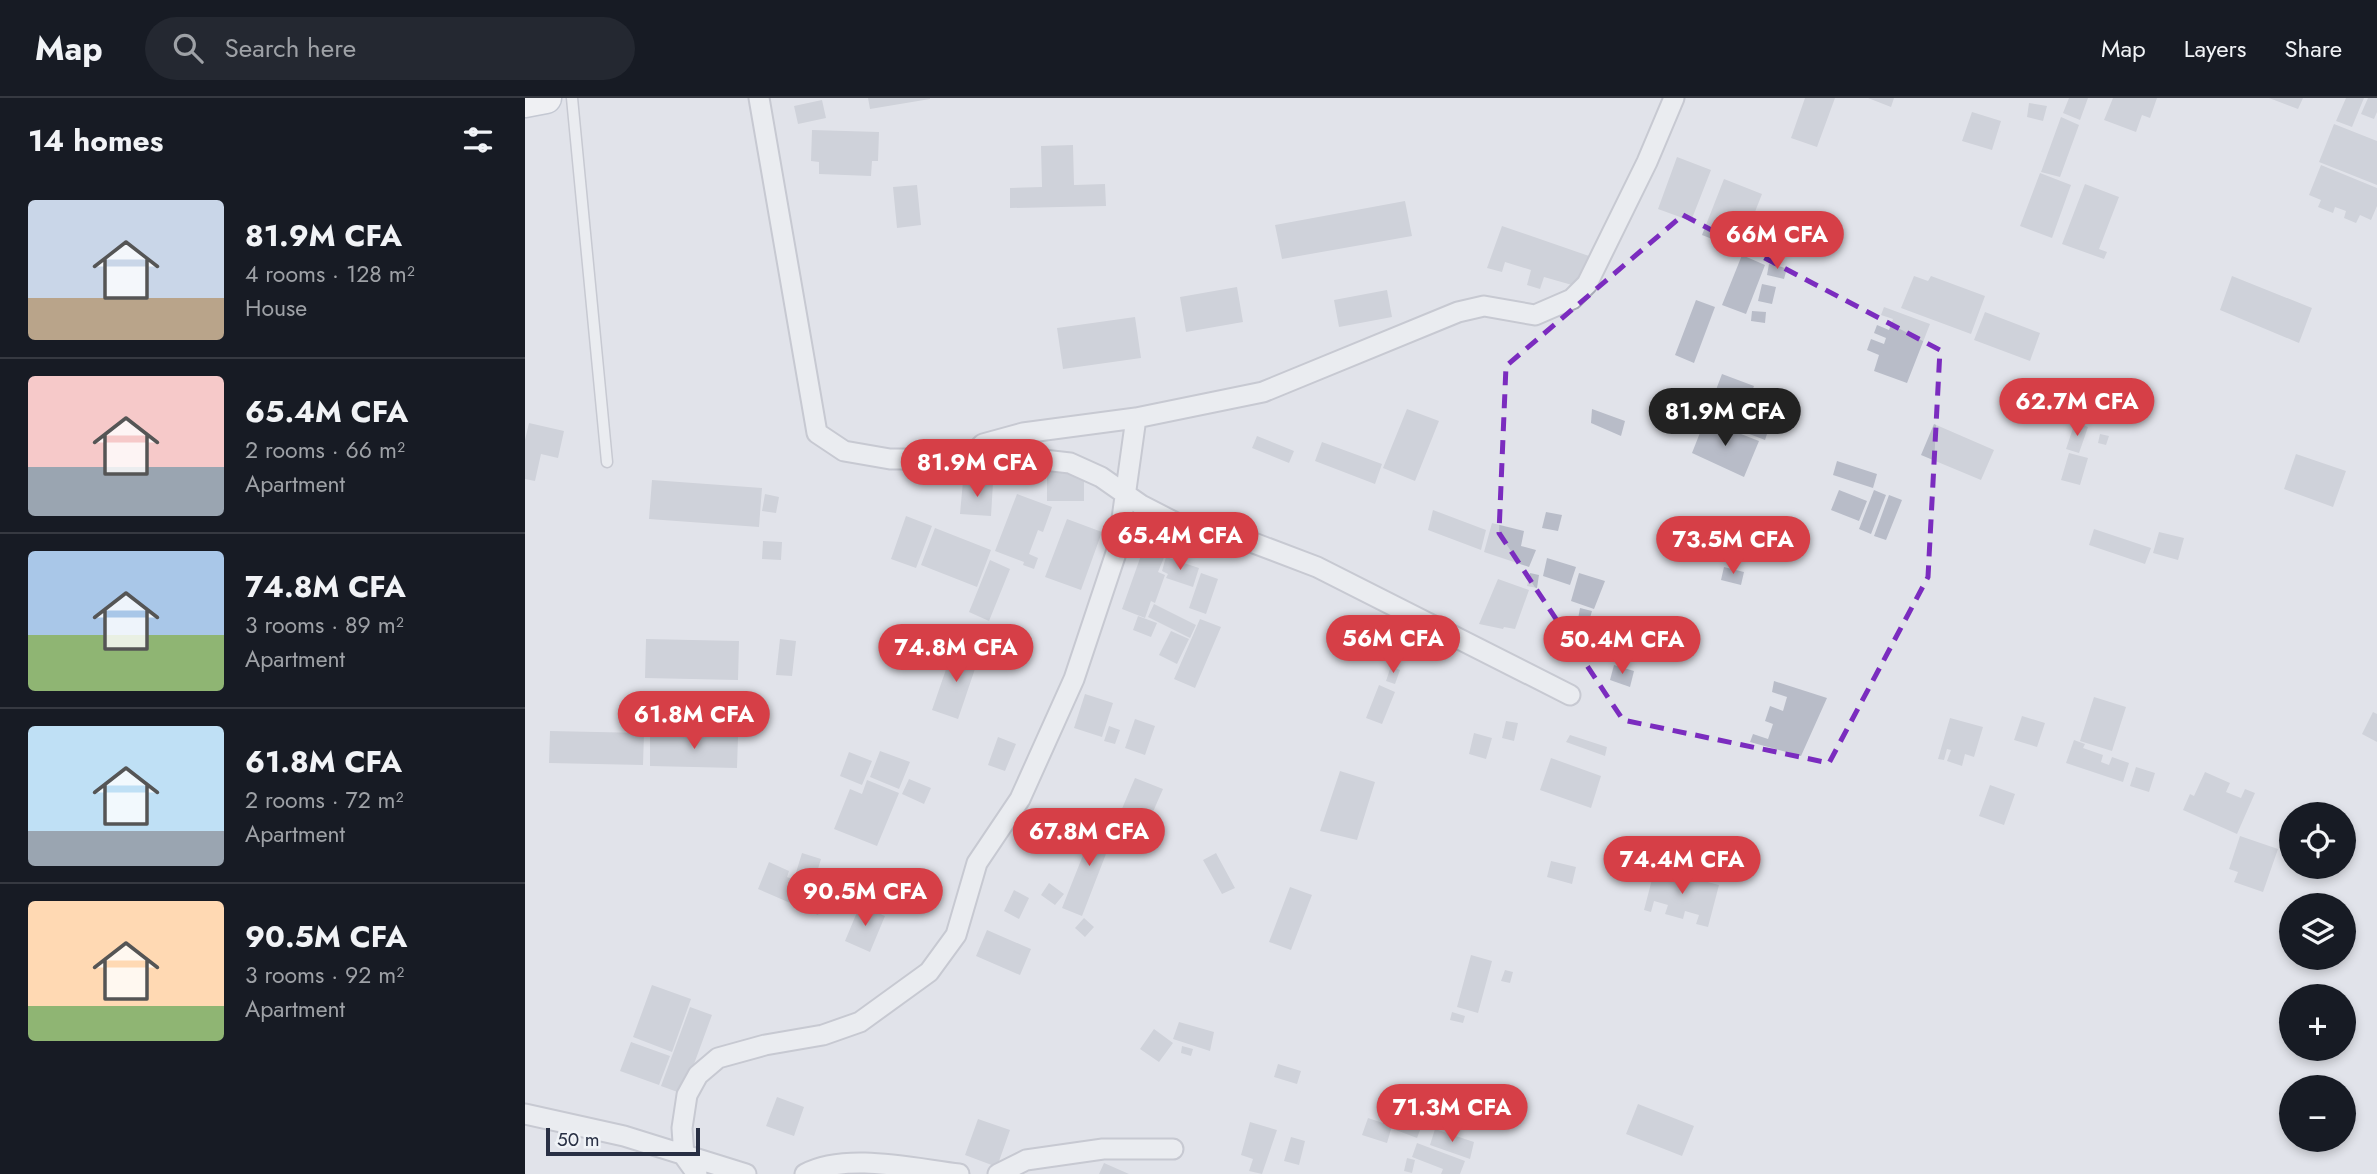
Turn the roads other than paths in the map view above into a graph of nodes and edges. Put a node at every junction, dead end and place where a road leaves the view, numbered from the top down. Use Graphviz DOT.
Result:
graph roads {
  1 [pos="546,98"];
  2 [pos="572,98"];
  3 [pos="759,98"];
  4 [pos="1674,98"];
  5 [pos="525,102"];
  6 [pos="1136,418"];
  7 [pos="967,460"];
  8 [pos="607,462"];
  9 [pos="1127,495"];
  10 [pos="1570,695"];
  11 [pos="525,1114"];
  12 [pos="1173,1149"];
  13 [pos="684,1156"];
  14 [pos="697,1174"];
  15 [pos="746,1174"];
  16 [pos="805,1174"];
  17 [pos="959,1174"];
  18 [pos="997,1174"];
  1 -- 5 [label="main road"];
  2 -- 8 [label="lane"];
  3 -- 7 [label="street"];
  4 -- 6 [label="street"];
  6 -- 7 [label="street"];
  6 -- 9 [label="street"];
  7 -- 9 [label="street"];
  9 -- 10 [label="street"];
  9 -- 13 [label="street"];
  11 -- 13 [label="street"];
  12 -- 18 [label="street"];
  13 -- 14 [label="street"];
  13 -- 15 [label="street"];
  16 -- 17 [label="street"];
}
